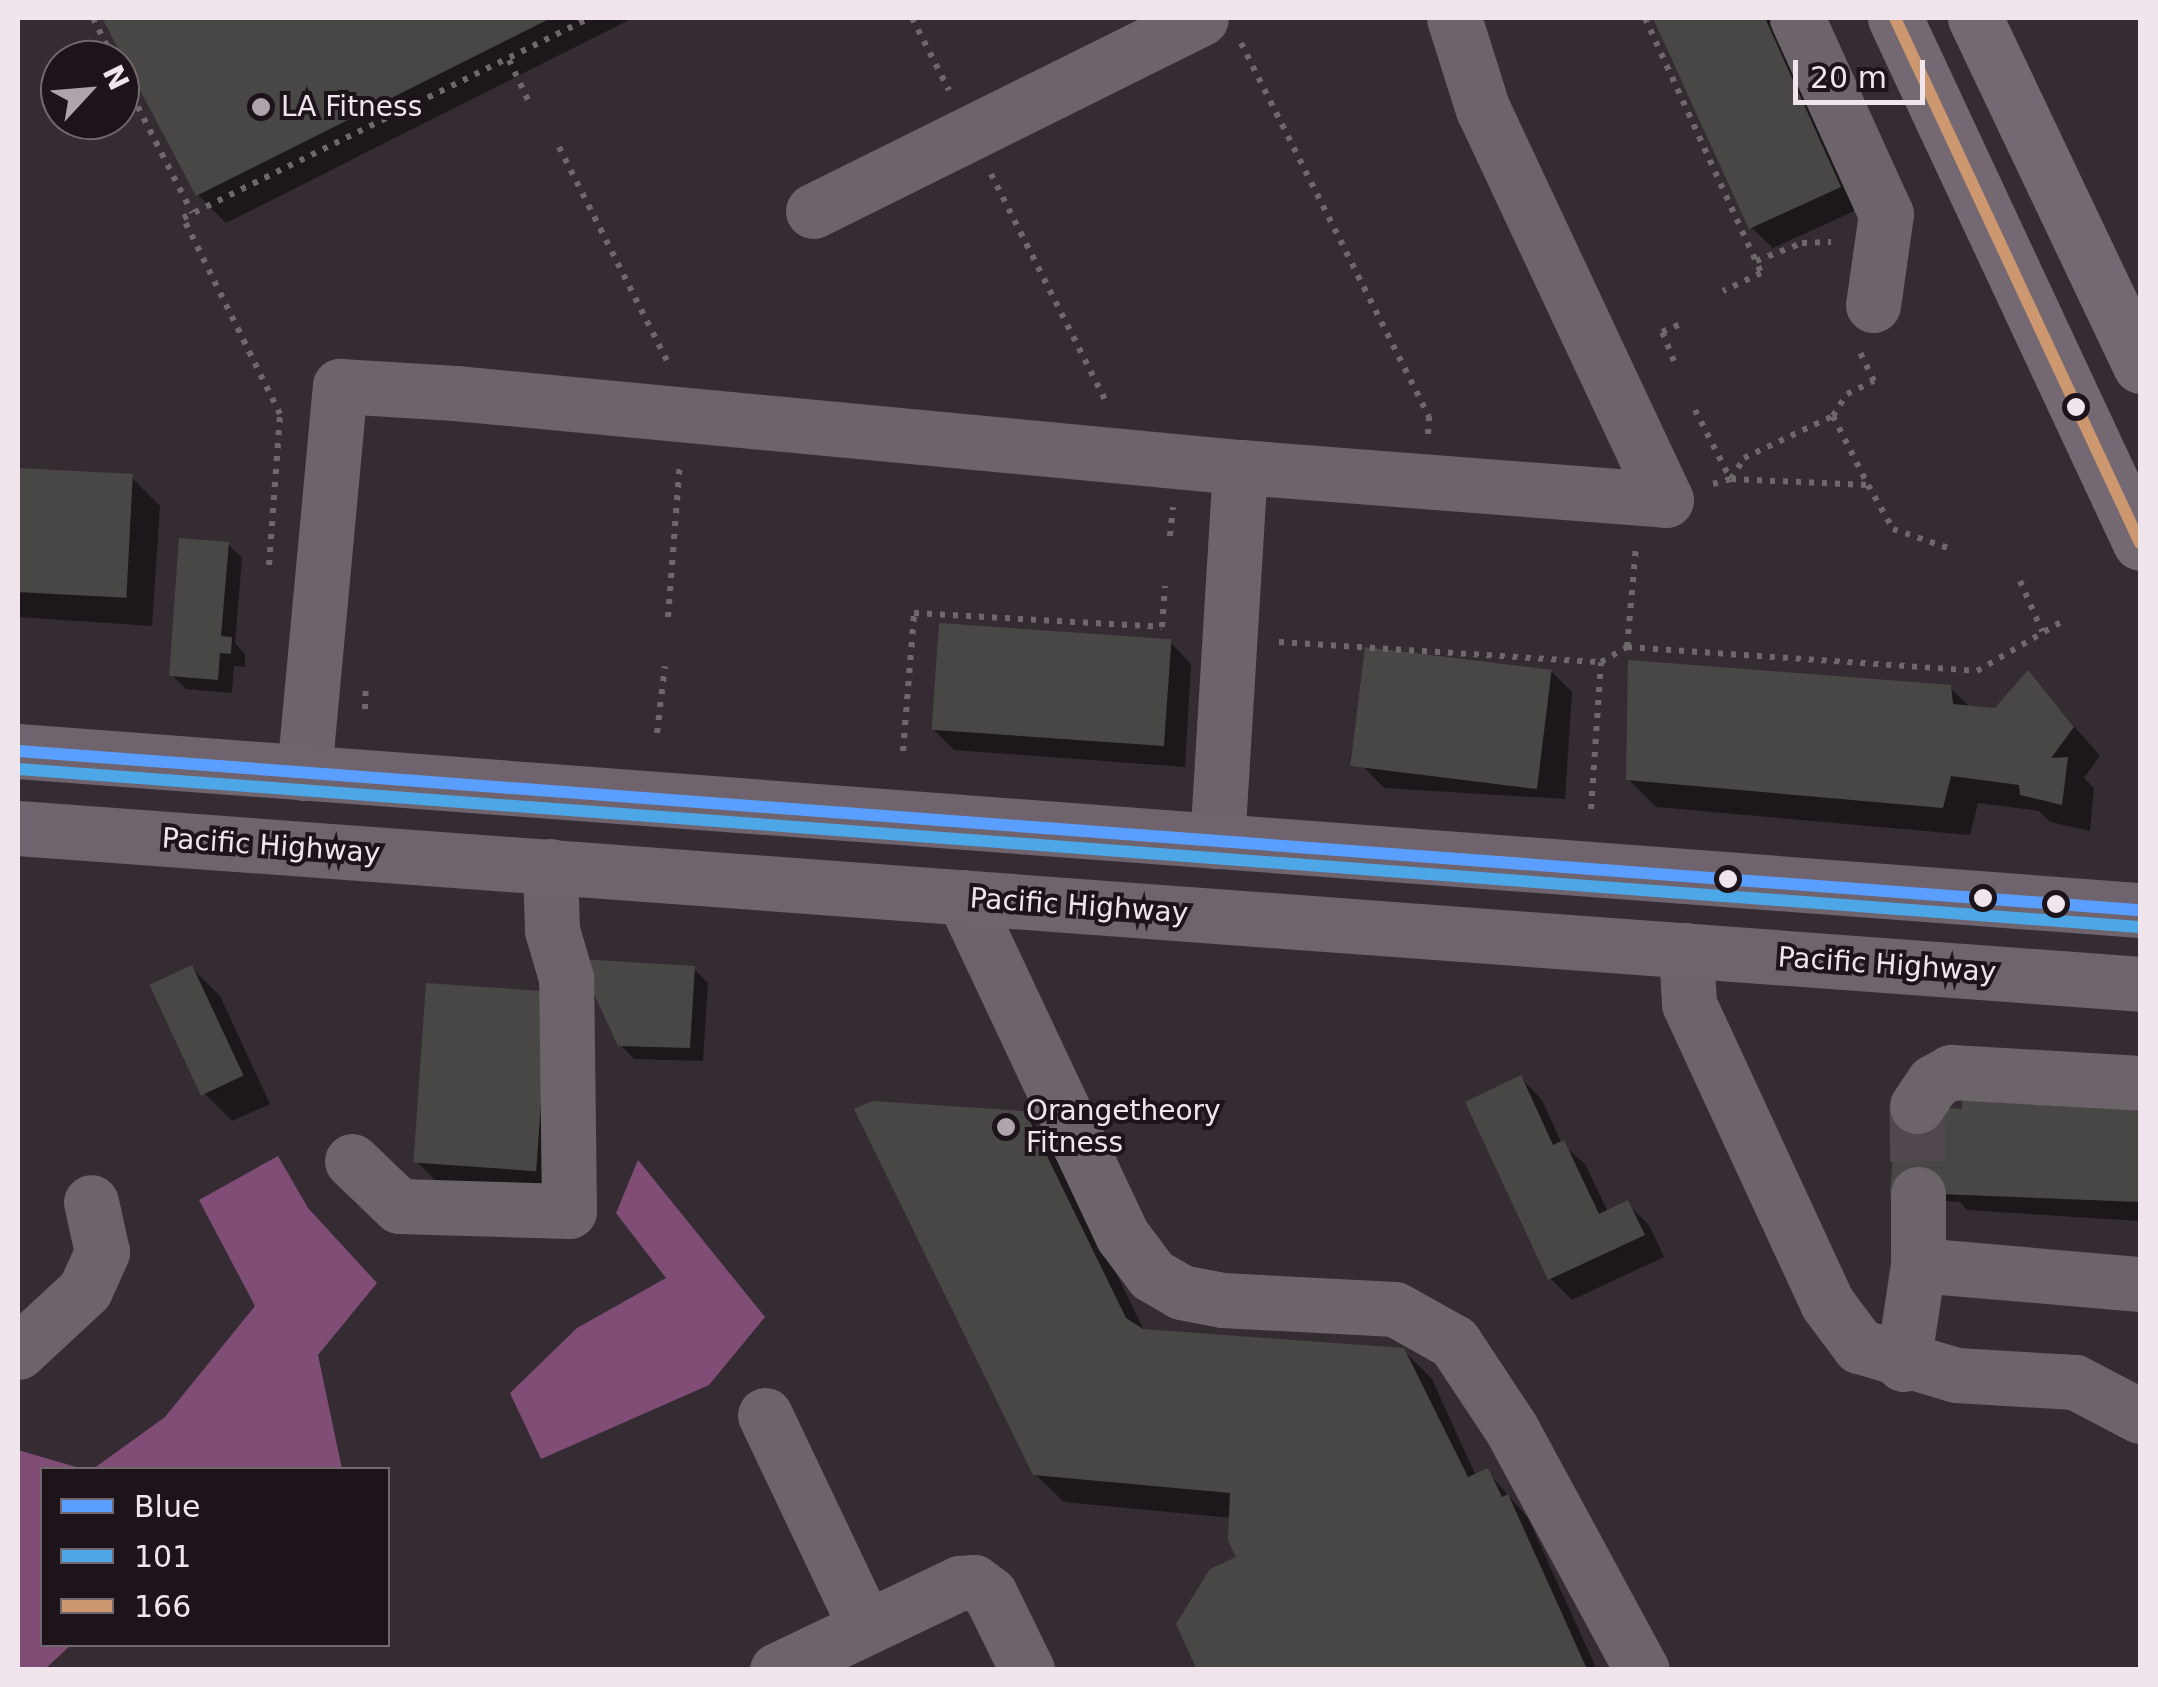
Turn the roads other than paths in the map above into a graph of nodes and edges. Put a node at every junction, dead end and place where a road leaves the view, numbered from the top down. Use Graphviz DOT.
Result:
graph roads {
  1 [pos="1454,18"];
  2 [pos="1797,18"];
  3 [pos="1895,18"];
  4 [pos="1975,18"];
  5 [pos="1216,21"];
  6 [pos="813,210"];
  7 [pos="2015,274"];
  8 [pos="1864,324"];
  9 [pos="2140,366"];
  10 [pos="2140,380"];
  11 [pos="1240,467"];
  12 [pos="2140,543"];
  13 [pos="18,751"];
  14 [pos="304,772"];
  15 [pos="18,828"];
  16 [pos="1217,841"];
  17 [pos="550,866"];
  18 [pos="963,897"];
  19 [pos="2126,902"];
  20 [pos="1686,950"];
  21 [pos="2140,984"];
  22 [pos="2140,1083"];
  23 [pos="1916,1106"];
  24 [pos="352,1161"];
  25 [pos="1918,1194"];
  26 [pos="91,1202"];
  27 [pos="1918,1266"];
  28 [pos="2140,1284"];
  29 [pos="18,1352"];
  30 [pos="1903,1364"];
  31 [pos="764,1415"];
  32 [pos="2140,1416"];
  33 [pos="865,1626"];
  34 [pos="777,1670"];
  35 [pos="1027,1670"];
  36 [pos="1642,1670"];
  1 -- 11 [label="lane"];
  2 -- 8 [label="lane"];
  3 -- 7 [label="main road"];
  4 -- 9 [label="main road"];
  5 -- 6 [label="lane"];
  7 -- 10 [label="main road"];
  7 -- 12 [label="main road"];
  11 -- 14 [label="lane"];
  11 -- 16 [label="lane"];
  13 -- 14 [label="highway"];
  14 -- 16 [label="highway"];
  15 -- 17 [label="highway, Pacific Highway"];
  16 -- 19 [label="highway"];
  17 -- 18 [label="highway, Pacific Highway"];
  17 -- 24 [label="lane"];
  18 -- 20 [label="highway, Pacific Highway"];
  18 -- 36 [label="lane"];
  20 -- 21 [label="highway, Pacific Highway"];
  20 -- 30 [label="lane"];
  22 -- 23 [label="lane"];
  25 -- 27 [label="lane"];
  26 -- 29 [label="lane"];
  27 -- 28 [label="lane"];
  27 -- 30 [label="lane"];
  30 -- 32 [label="lane"];
  31 -- 33 [label="lane"];
  33 -- 34 [label="lane"];
  33 -- 35 [label="lane"];
}
